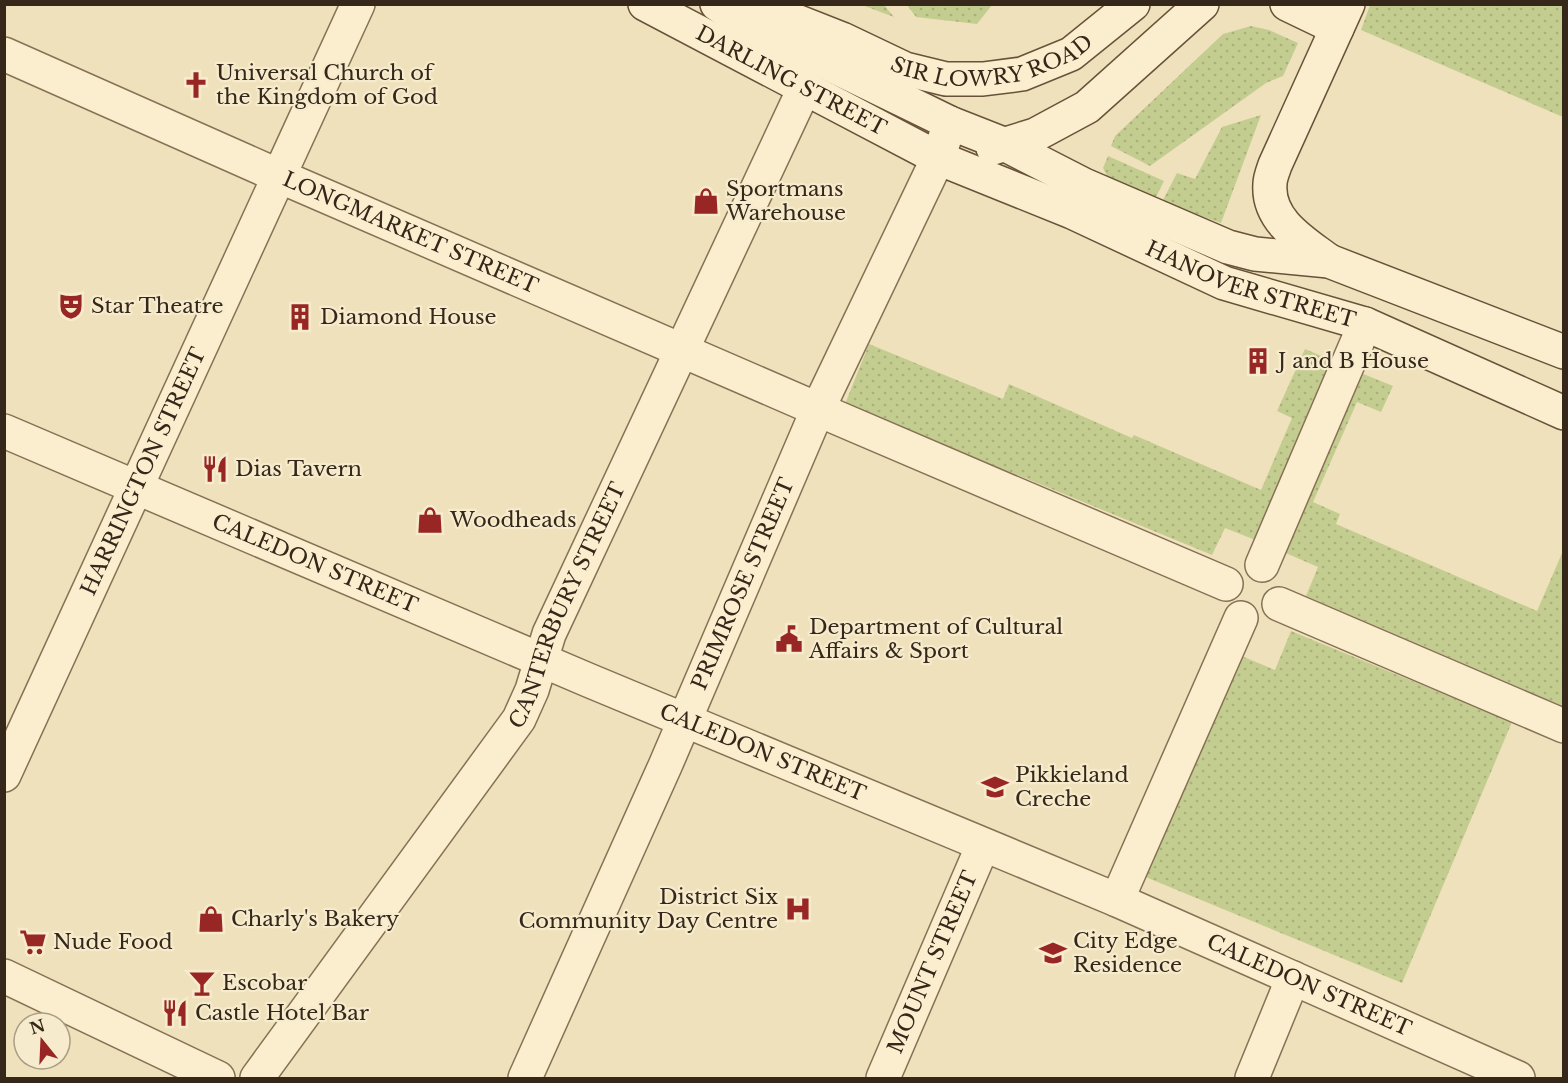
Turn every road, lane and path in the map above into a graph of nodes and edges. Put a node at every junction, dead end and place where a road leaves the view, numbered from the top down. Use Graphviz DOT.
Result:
graph roads {
  1 [pos="358,4"];
  2 [pos="645,4"];
  3 [pos="717,4"];
  4 [pos="753,4"];
  5 [pos="1133,4"];
  6 [pos="1202,4"];
  7 [pos="1287,4"];
  8 [pos="1342,16"];
  9 [pos="4,54"];
  10 [pos="804,89"];
  11 [pos="950,123"];
  12 [pos="1006,145"];
  13 [pos="938,158"];
  14 [pos="279,176"];
  15 [pos="1329,261"];
  16 [pos="1365,324"];
  17 [pos="681,351"];
  18 [pos="1563,352"];
  19 [pos="818,409"];
  20 [pos="1563,413"];
  21 [pos="4,431"];
  22 [pos="138,487"];
  23 [pos="1262,565"];
  24 [pos="1226,584"];
  25 [pos="1278,604"];
  26 [pos="1241,618"];
  27 [pos="543,659"];
  28 [pos="686,720"];
  29 [pos="1563,726"];
  30 [pos="4,775"];
  31 [pos="983,845"];
  32 [pos="1117,900"];
  33 [pos="4,976"];
  34 [pos="1293,978"];
  35 [pos="218,1078"];
  36 [pos="257,1078"];
  37 [pos="525,1078"];
  38 [pos="883,1078"];
  39 [pos="1252,1078"];
  40 [pos="1518,1078"];
  1 -- 14 [label="street, HARRINGTON STREET"];
  2 -- 10 [label="street, DARLING STREET"];
  3 -- 11 [label="street, HANOVER STREET"];
  4 -- 5 [label="street, SIR LOWRY ROAD"];
  6 -- 12 [label="street"];
  7 -- 8 [label="street"];
  8 -- 15 [label="street"];
  9 -- 14 [label="street, LONGMARKET STREET"];
  10 -- 13 [label="street, DARLING STREET"];
  10 -- 17 [label="street, CANTERBURY STREET"];
  11 -- 12 [label="street, HANOVER STREET"];
  11 -- 13 [label="street, PRIMROSE STREET"];
  12 -- 13 [label="street"];
  12 -- 15 [label="street, HANOVER STREET"];
  13 -- 16 [label="street, HANOVER STREET"];
  13 -- 19 [label="street, PRIMROSE STREET"];
  14 -- 17 [label="street, LONGMARKET STREET"];
  14 -- 22 [label="street, HARRINGTON STREET"];
  15 -- 18 [label="street, HANOVER STREET"];
  16 -- 20 [label="street, HANOVER STREET"];
  16 -- 23 [label="street"];
  17 -- 19 [label="street, LONGMARKET STREET"];
  17 -- 27 [label="street, CANTERBURY STREET"];
  19 -- 24 [label="street, LONGMARKET STREET"];
  19 -- 28 [label="street, PRIMROSE STREET"];
  21 -- 22 [label="street, CALEDON STREET"];
  22 -- 27 [label="street, CALEDON STREET"];
  22 -- 30 [label="street, HARRINGTON STREET"];
  23 -- 24 [label="street"];
  23 -- 25 [label="street"];
  24 -- 26 [label="street"];
  25 -- 26 [label="street"];
  25 -- 29 [label="street"];
  26 -- 32 [label="street"];
  27 -- 28 [label="street, CALEDON STREET"];
  27 -- 36 [label="street, CANTERBURY STREET"];
  28 -- 31 [label="street, CALEDON STREET"];
  28 -- 37 [label="street, PRIMROSE STREET"];
  31 -- 32 [label="street, CALEDON STREET"];
  31 -- 38 [label="street, MOUNT STREET"];
  32 -- 34 [label="street, CALEDON STREET"];
  33 -- 35 [label="street"];
  34 -- 39 [label="street"];
  34 -- 40 [label="street, CALEDON STREET"];
}
